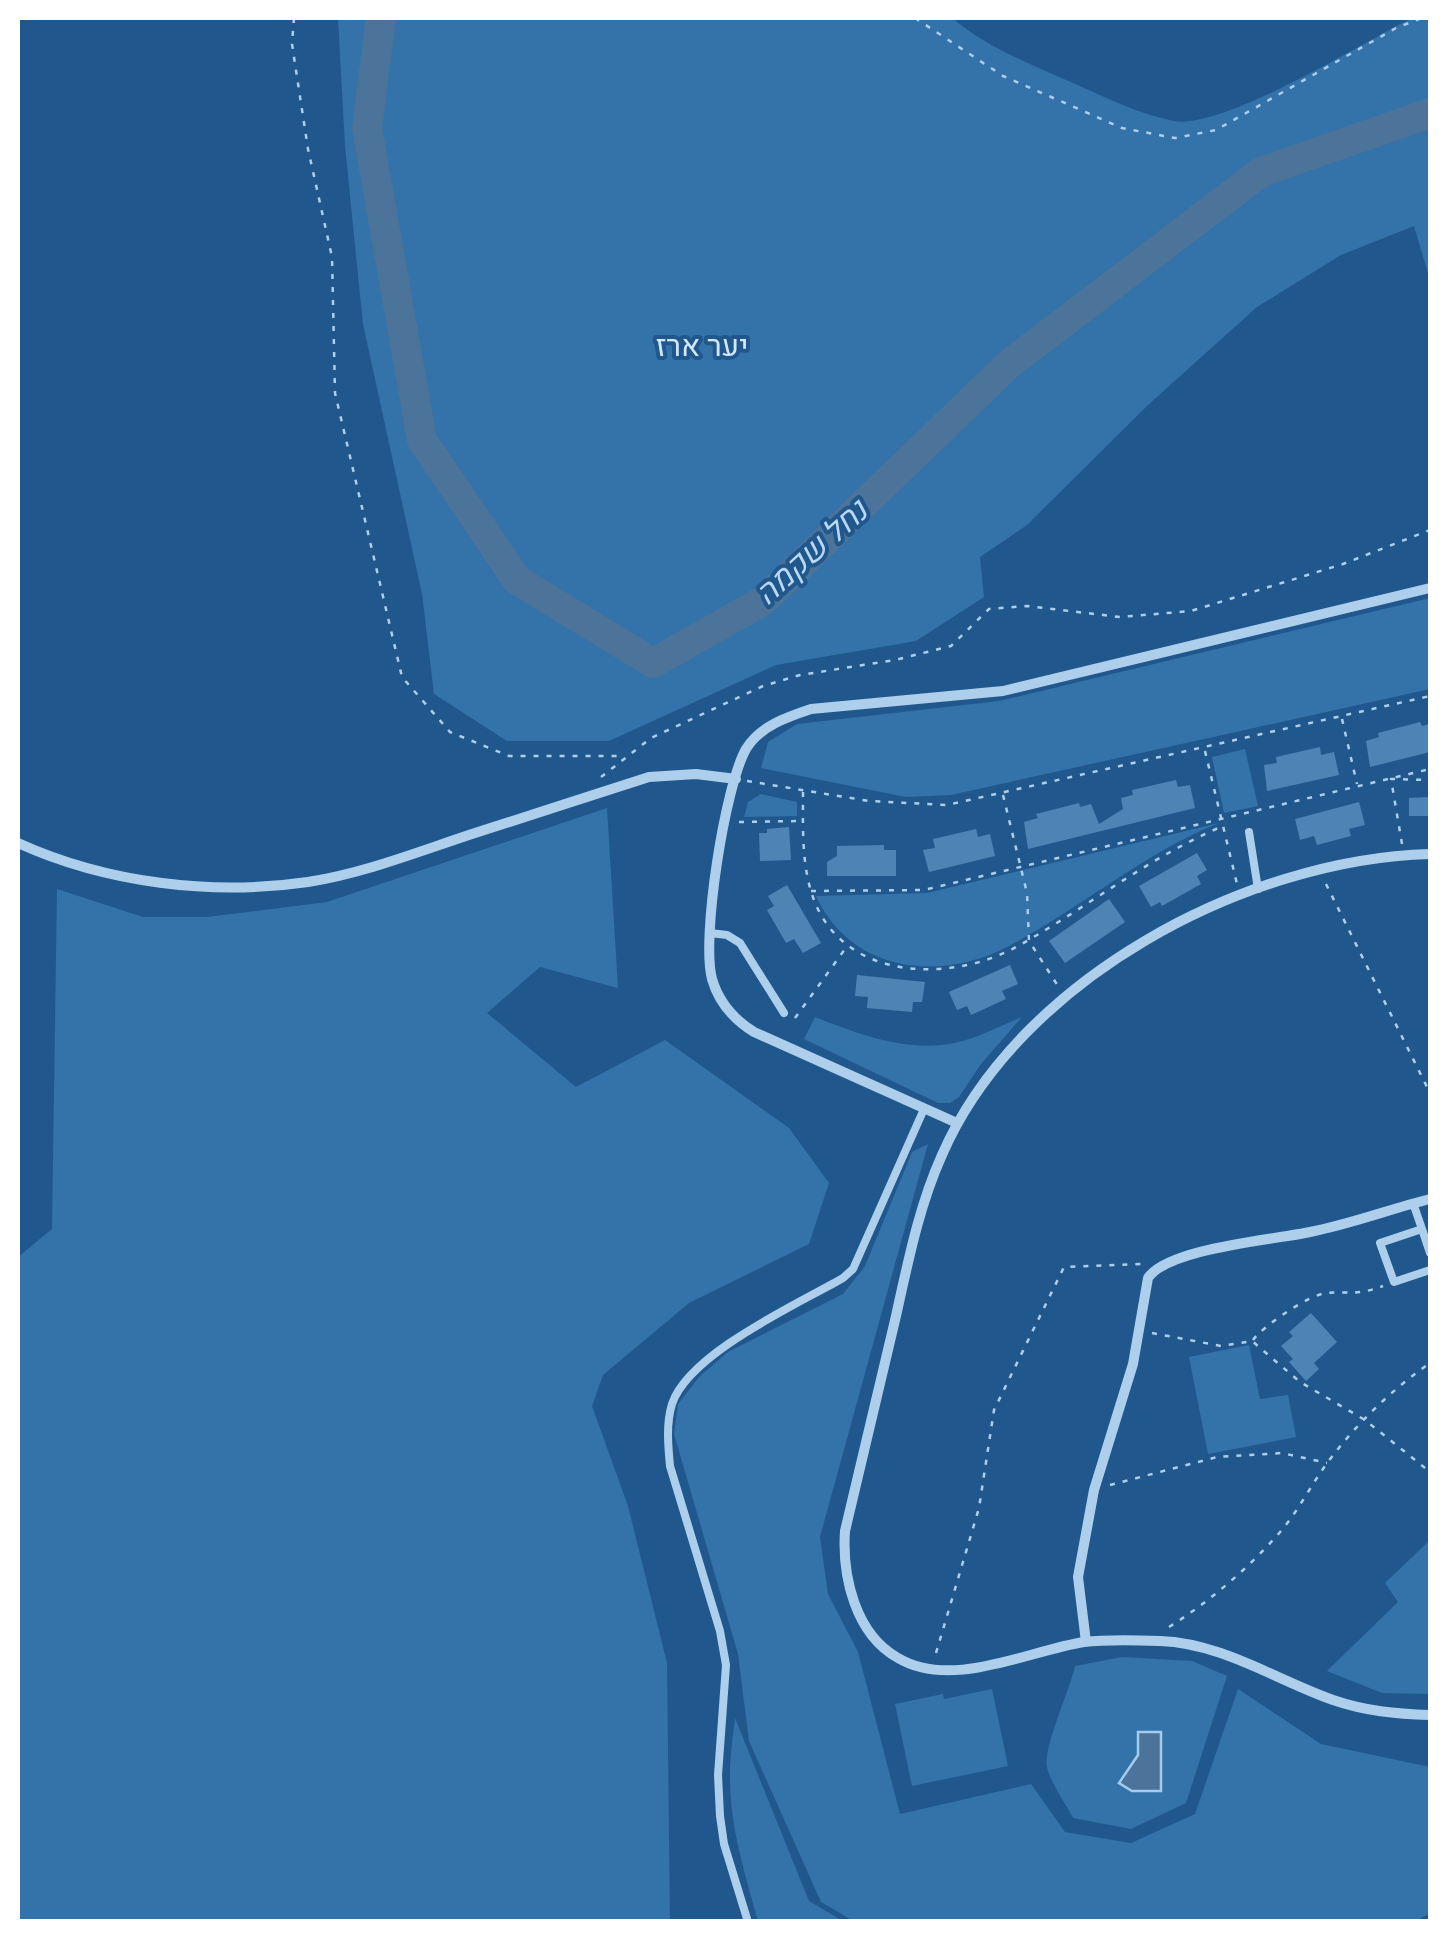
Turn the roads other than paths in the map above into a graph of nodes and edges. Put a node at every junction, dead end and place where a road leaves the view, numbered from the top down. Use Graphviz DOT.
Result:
graph roads {
  1 [pos="1430,588"];
  2 [pos="736,779"];
  3 [pos="1248,832"];
  4 [pos="18,843"];
  5 [pos="1430,854"];
  6 [pos="1258,889"];
  7 [pos="710,932"];
  8 [pos="784,1012"];
  9 [pos="924,1110"];
  10 [pos="957,1123"];
  11 [pos="1430,1198"];
  12 [pos="1413,1203"];
  13 [pos="1422,1229"];
  14 [pos="1430,1253"];
  15 [pos="1430,1270"];
  16 [pos="1086,1642"];
  17 [pos="1430,1715"];
  18 [pos="748,1922"];
  1 -- 2 [label="street"];
  2 -- 4 [label="street"];
  2 -- 7 [label="street"];
  3 -- 6 [label="lane"];
  5 -- 6 [label="street"];
  6 -- 10 [label="street"];
  7 -- 8 [label="lane"];
  7 -- 9 [label="street"];
  9 -- 10 [label="street"];
  9 -- 18 [label="lane"];
  10 -- 16 [label="street"];
  11 -- 12 [label="street"];
  12 -- 13 [label="lane"];
  12 -- 16 [label="street"];
  13 -- 14 [label="lane"];
  13 -- 15 [label="lane"];
  16 -- 17 [label="street"];
}
